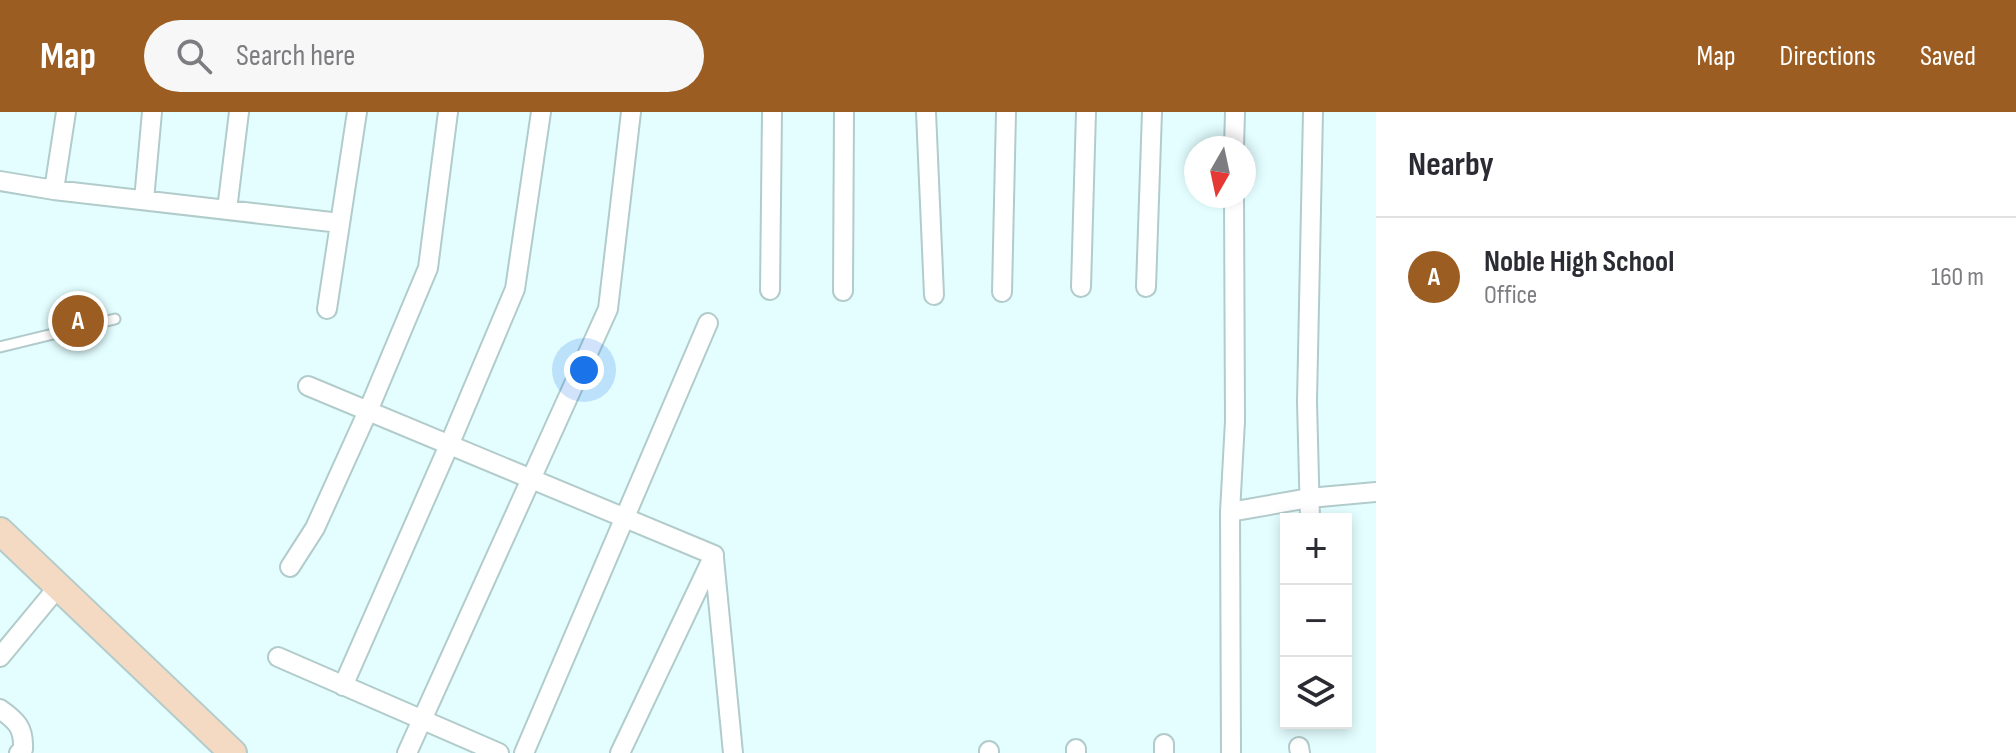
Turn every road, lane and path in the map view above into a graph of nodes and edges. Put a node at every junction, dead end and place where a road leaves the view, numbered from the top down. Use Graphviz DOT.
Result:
graph roads {
  1 [pos="66,112"];
  2 [pos="152,112"];
  3 [pos="239,112"];
  4 [pos="357,112"];
  5 [pos="448,112"];
  6 [pos="541,112"];
  7 [pos="631,112"];
  8 [pos="772,112"];
  9 [pos="844,112"];
  10 [pos="926,112"];
  11 [pos="1006,112"];
  12 [pos="1086,112"];
  13 [pos="1152,112"];
  14 [pos="1235,112"];
  15 [pos="1313,112"];
  16 [pos="1234,136"];
  17 [pos="0,181"];
  18 [pos="54,190"];
  19 [pos="144,200"];
  20 [pos="1234,208"];
  21 [pos="227,210"];
  22 [pos="340,223"];
  23 [pos="1081,287"];
  24 [pos="1146,287"];
  25 [pos="770,290"];
  26 [pos="843,291"];
  27 [pos="1002,292"];
  28 [pos="934,295"];
  29 [pos="327,309"];
  30 [pos="115,319"];
  31 [pos="708,323"];
  32 [pos="0,347"];
  33 [pos="308,386"];
  34 [pos="368,411"];
  35 [pos="450,443"];
  36 [pos="531,479"];
  37 [pos="1376,492"];
  38 [pos="1309,498"];
  39 [pos="1230,512"];
  40 [pos="1310,513"];
  41 [pos="623,520"];
  42 [pos="0,531"];
  43 [pos="714,555"];
  44 [pos="290,567"];
  45 [pos="58,587"];
  46 [pos="0,657"];
  47 [pos="278,657"];
  48 [pos="343,686"];
  49 [pos="0,709"];
  50 [pos="421,721"];
  51 [pos="19,753"];
  52 [pos="233,753"];
  53 [pos="407,753"];
  54 [pos="499,753"];
  55 [pos="524,753"];
  56 [pos="620,753"];
  57 [pos="733,753"];
  58 [pos="1231,753"];
  1 -- 18 [label="street"];
  2 -- 19 [label="street"];
  3 -- 21 [label="street"];
  4 -- 22 [label="street"];
  5 -- 34 [label="street"];
  6 -- 35 [label="street"];
  7 -- 36 [label="street"];
  8 -- 25 [label="street"];
  9 -- 26 [label="street"];
  10 -- 28 [label="street"];
  11 -- 27 [label="street"];
  12 -- 23 [label="street"];
  13 -- 24 [label="street"];
  14 -- 16 [label="street"];
  15 -- 38 [label="street"];
  17 -- 18 [label="street"];
  18 -- 19 [label="street"];
  19 -- 21 [label="street"];
  20 -- 39 [label="street"];
  21 -- 22 [label="street"];
  22 -- 29 [label="street"];
  30 -- 32 [label="lane"];
  31 -- 41 [label="street"];
  33 -- 34 [label="street"];
  34 -- 35 [label="street"];
  34 -- 44 [label="street"];
  35 -- 36 [label="street"];
  35 -- 48 [label="street"];
  36 -- 41 [label="street"];
  36 -- 50 [label="street"];
  37 -- 38 [label="street"];
  38 -- 39 [label="street"];
  38 -- 40 [label="street"];
  39 -- 58 [label="street"];
  41 -- 43 [label="street"];
  41 -- 55 [label="street"];
  42 -- 45 [label="street"];
  43 -- 56 [label="street"];
  43 -- 57 [label="street"];
  45 -- 46 [label="street"];
  45 -- 52 [label="street"];
  47 -- 48 [label="street"];
  48 -- 50 [label="street"];
  49 -- 51 [label="street"];
  50 -- 53 [label="street"];
  50 -- 54 [label="street"];
}
